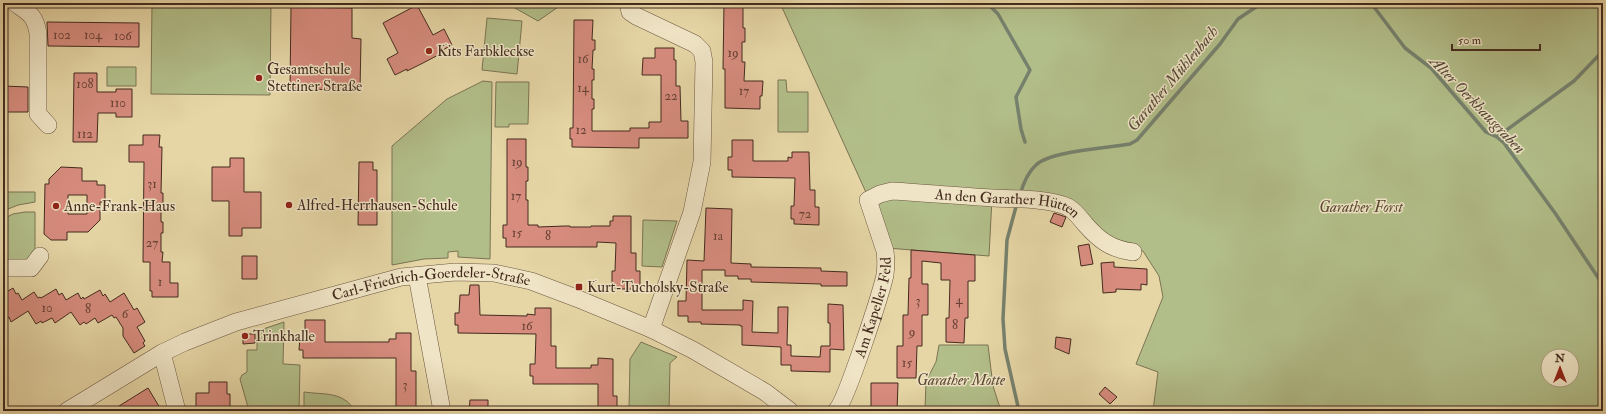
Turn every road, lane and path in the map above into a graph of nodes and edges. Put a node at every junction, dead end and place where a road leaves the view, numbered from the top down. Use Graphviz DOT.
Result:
graph roads {
  1 [pos="9,3"];
  2 [pos="15,3"];
  3 [pos="628,3"];
  4 [pos="3,12"];
  5 [pos="48,125"];
  6 [pos="868,200"];
  7 [pos="1133,252"];
  8 [pos="40,256"];
  9 [pos="3,268"];
  10 [pos="416,276"];
  11 [pos="651,329"];
  12 [pos="162,353"];
  13 [pos="67,411"];
  14 [pos="177,411"];
  15 [pos="442,411"];
  16 [pos="790,411"];
  17 [pos="836,411"];
  1 -- 4 [label="street"];
  2 -- 5 [label="street"];
  3 -- 11 [label="street"];
  6 -- 7 [label="street, An den Garather Hütten"];
  6 -- 17 [label="street, Am Kapeller Feld"];
  8 -- 9 [label="street"];
  10 -- 11 [label="street, Carl-Friedrich-Goerdeler-Straße"];
  10 -- 12 [label="street, Carl-Friedrich-Goerdeler-Straße"];
  10 -- 15 [label="street"];
  11 -- 16 [label="street, Carl-Friedrich-Goerdeler-Straße"];
  12 -- 13 [label="street, Carl-Friedrich-Goerdeler-Straße"];
  12 -- 14 [label="street"];
}
